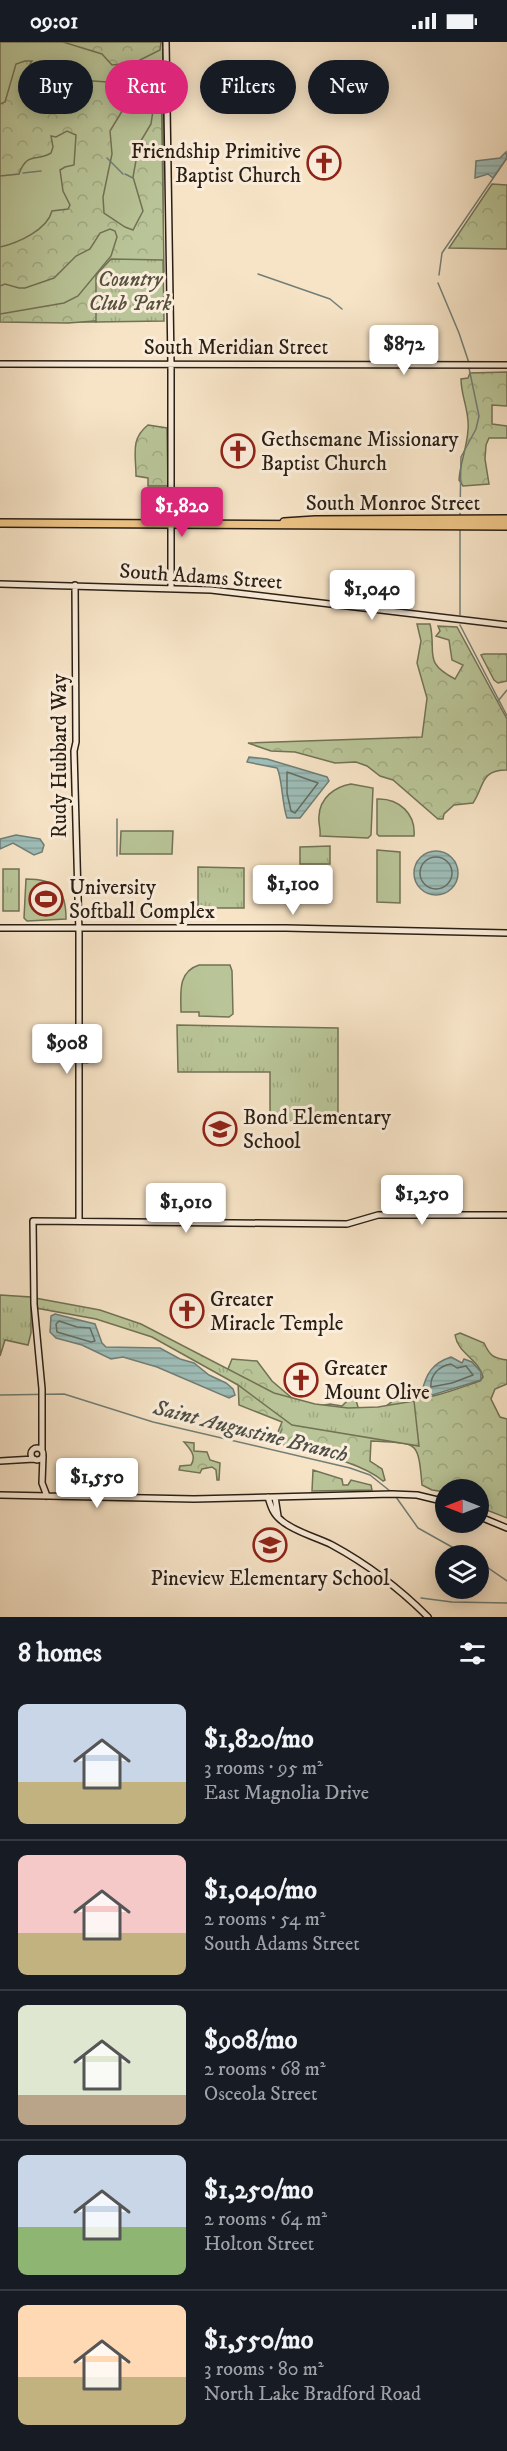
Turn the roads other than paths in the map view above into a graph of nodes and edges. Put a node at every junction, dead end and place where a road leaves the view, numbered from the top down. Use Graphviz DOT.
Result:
graph roads {
  1 [pos="166,42"];
  2 [pos="0,364"];
  3 [pos="171,364"];
  4 [pos="507,365"];
  5 [pos="507,519"];
  6 [pos="0,523"];
  7 [pos="170,523"];
  8 [pos="494,523"];
  9 [pos="507,526"];
  10 [pos="0,584"];
  11 [pos="75,585"];
  12 [pos="171,587"];
  13 [pos="507,625"];
  14 [pos="0,928"];
  15 [pos="78,928"];
  16 [pos="507,933"];
  17 [pos="507,1215"];
  18 [pos="80,1221"];
  19 [pos="41,1451"];
  20 [pos="32,1458"];
  21 [pos="0,1461"];
  22 [pos="42,1466"];
  23 [pos="42,1483"];
  24 [pos="0,1495"];
  25 [pos="36,1496"];
  26 [pos="47,1496"];
  27 [pos="272,1497"];
  28 [pos="435,1500"];
  29 [pos="489,1521"];
  30 [pos="507,1528"];
  31 [pos="428,1617"];
  1 -- 3 [label="street"];
  2 -- 3 [label="street, South Meridian Street"];
  3 -- 4 [label="street, South Meridian Street"];
  3 -- 7 [label="street"];
  5 -- 8 [label="main road, South Monroe Street"];
  6 -- 7 [label="main road, South Monroe Street"];
  7 -- 8 [label="main road, South Monroe Street"];
  7 -- 12 [label="street"];
  8 -- 9 [label="main road, South Monroe Street"];
  10 -- 11 [label="street, South Adams Street"];
  11 -- 12 [label="street, South Adams Street"];
  11 -- 15 [label="street, Rudy Hubbard Way"];
  12 -- 13 [label="street, South Adams Street"];
  14 -- 15 [label="street"];
  15 -- 16 [label="street"];
  15 -- 18 [label="street, Rudy Hubbard Way"];
  17 -- 18 [label="street"];
  18 -- 19 [label="street"];
  19 -- 20 [label="street"];
  19 -- 20 [label="street"];
  19 -- 22 [label="street"];
  20 -- 21 [label="street"];
  20 -- 22 [label="street"];
  22 -- 23 [label="street"];
  23 -- 25 [label="street"];
  23 -- 26 [label="street"];
  24 -- 25 [label="street"];
  25 -- 26 [label="street"];
  26 -- 27 [label="street"];
  27 -- 28 [label="street"];
  27 -- 31 [label="street"];
  29 -- 30 [label="street"];
}
